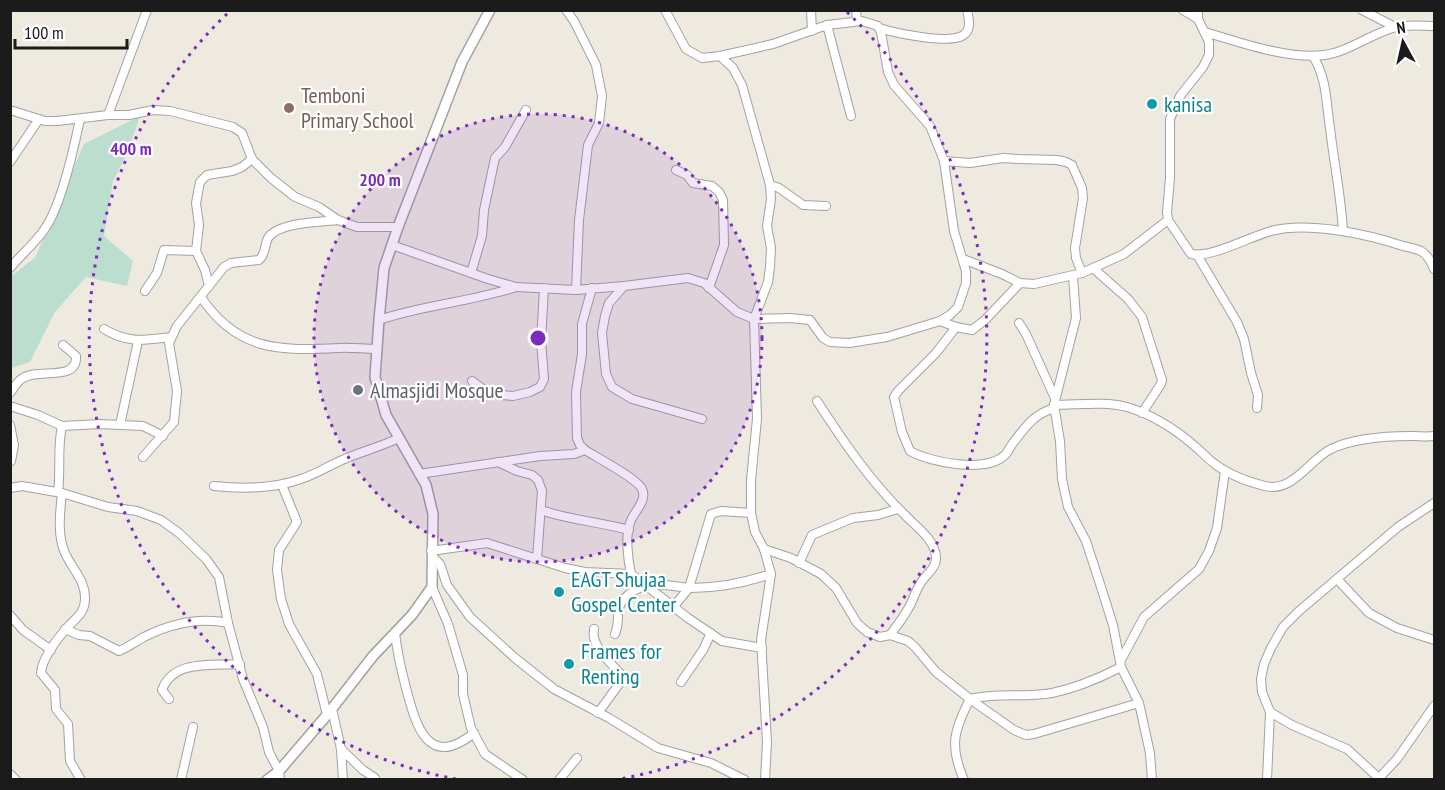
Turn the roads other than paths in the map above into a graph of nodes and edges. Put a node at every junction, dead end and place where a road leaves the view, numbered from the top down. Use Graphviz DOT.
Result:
graph roads {
  1 [pos="147,10"];
  2 [pos="490,10"];
  3 [pos="566,10"];
  4 [pos="665,10"];
  5 [pos="811,10"];
  6 [pos="856,10"];
  7 [pos="967,10"];
  8 [pos="1183,10"];
  9 [pos="1362,10"];
  10 [pos="1198,15"];
  11 [pos="857,21"];
  12 [pos="827,25"];
  13 [pos="1434,26"];
  14 [pos="1395,27"];
  15 [pos="879,28"];
  16 [pos="812,31"];
  17 [pos="1205,32"];
  18 [pos="720,56"];
  19 [pos="1313,56"];
  20 [pos="10,110"];
  21 [pos="526,110"];
  22 [pos="108,115"];
  23 [pos="850,116"];
  24 [pos="39,119"];
  25 [pos="80,119"];
  26 [pos="252,159"];
  27 [pos="944,161"];
  28 [pos="10,162"];
  29 [pos="676,170"];
  30 [pos="770,185"];
  31 [pos="826,206"];
  32 [pos="338,220"];
  33 [pos="1168,220"];
  34 [pos="398,227"];
  35 [pos="1343,231"];
  36 [pos="392,244"];
  37 [pos="196,252"];
  38 [pos="1197,255"];
  39 [pos="963,259"];
  40 [pos="10,268"];
  41 [pos="1093,268"];
  42 [pos="1434,269"];
  43 [pos="471,273"];
  44 [pos="1082,273"];
  45 [pos="1073,276"];
  46 [pos="1020,283"];
  47 [pos="209,286"];
  48 [pos="624,286"];
  49 [pos="516,287"];
  50 [pos="544,288"];
  51 [pos="592,288"];
  52 [pos="709,288"];
  53 [pos="576,290"];
  54 [pos="145,291"];
  55 [pos="201,297"];
  56 [pos="754,319"];
  57 [pos="379,320"];
  58 [pos="940,321"];
  59 [pos="1019,323"];
  60 [pos="956,327"];
  61 [pos="104,329"];
  62 [pos="171,337"];
  63 [pos="138,341"];
  64 [pos="63,345"];
  65 [pos="376,349"];
  66 [pos="472,381"];
  67 [pos="10,393"];
  68 [pos="817,401"];
  69 [pos="1054,404"];
  70 [pos="10,406"];
  71 [pos="1257,408"];
  72 [pos="1142,413"];
  73 [pos="702,419"];
  74 [pos="10,425"];
  75 [pos="120,425"];
  76 [pos="62,426"];
  77 [pos="163,435"];
  78 [pos="1434,436"];
  79 [pos="399,438"];
  80 [pos="585,450"];
  81 [pos="143,457"];
  82 [pos="11,461"];
  83 [pos="498,462"];
  84 [pos="1226,471"];
  85 [pos="419,474"];
  86 [pos="282,485"];
  87 [pos="214,486"];
  88 [pos="10,488"];
  89 [pos="60,493"];
  90 [pos="1434,503"];
  91 [pos="898,508"];
  92 [pos="541,510"];
  93 [pos="751,513"];
  94 [pos="629,530"];
  95 [pos="764,549"];
  96 [pos="432,554"];
  97 [pos="537,559"];
  98 [pos="799,562"];
  99 [pos="631,574"];
  100 [pos="771,574"];
  101 [pos="1337,579"];
  102 [pos="647,586"];
  103 [pos="432,587"];
  104 [pos="689,588"];
  105 [pos="674,606"];
  106 [pos="10,615"];
  107 [pos="228,623"];
  108 [pos="65,629"];
  109 [pos="594,630"];
  110 [pos="395,633"];
  111 [pos="711,633"];
  112 [pos="615,634"];
  113 [pos="890,635"];
  114 [pos="1434,640"];
  115 [pos="762,648"];
  116 [pos="51,650"];
  117 [pos="1121,663"];
  118 [pos="240,664"];
  119 [pos="681,682"];
  120 [pos="169,699"];
  121 [pos="970,699"];
  122 [pos="1139,703"];
  123 [pos="1434,706"];
  124 [pos="330,712"];
  125 [pos="598,712"];
  126 [pos="1270,712"];
  127 [pos="194,727"];
  128 [pos="474,733"];
  129 [pos="341,749"];
  130 [pos="576,758"];
  131 [pos="10,774"];
  132 [pos="280,775"];
  133 [pos="375,778"];
  134 [pos="1380,779"];
  135 [pos="16,780"];
  136 [pos="81,780"];
  137 [pos="181,780"];
  138 [pos="267,780"];
  139 [pos="343,780"];
  140 [pos="523,780"];
  141 [pos="559,780"];
  142 [pos="745,780"];
  143 [pos="765,780"];
  144 [pos="964,780"];
  145 [pos="1152,780"];
  146 [pos="1267,780"];
  1 -- 22 [label="street"];
  2 -- 34 [label="street"];
  3 -- 53 [label="street"];
  4 -- 18 [label="street"];
  5 -- 16 [label="street"];
  6 -- 11 [label="street"];
  7 -- 15 [label="street"];
  8 -- 10 [label="street"];
  9 -- 14 [label="street"];
  10 -- 17 [label="street"];
  11 -- 12 [label="street"];
  11 -- 15 [label="street"];
  12 -- 16 [label="street"];
  12 -- 23 [label="street"];
  13 -- 14 [label="street"];
  14 -- 19 [label="street"];
  15 -- 27 [label="street"];
  16 -- 18 [label="street"];
  17 -- 19 [label="street"];
  17 -- 33 [label="street"];
  18 -- 30 [label="street"];
  19 -- 35 [label="street"];
  20 -- 24 [label="street"];
  21 -- 43 [label="street"];
  22 -- 25 [label="street"];
  22 -- 26 [label="street"];
  24 -- 25 [label="street"];
  24 -- 28 [label="street"];
  25 -- 40 [label="street"];
  26 -- 32 [label="street"];
  26 -- 37 [label="street"];
  27 -- 39 [label="street"];
  27 -- 44 [label="street"];
  29 -- 52 [label="street"];
  30 -- 31 [label="street"];
  30 -- 56 [label="street"];
  32 -- 34 [label="street"];
  32 -- 47 [label="street"];
  33 -- 38 [label="street"];
  33 -- 41 [label="street"];
  34 -- 36 [label="street"];
  35 -- 38 [label="street"];
  35 -- 42 [label="street"];
  36 -- 43 [label="street"];
  36 -- 57 [label="street"];
  37 -- 47 [label="street"];
  37 -- 54 [label="street"];
  38 -- 71 [label="street"];
  39 -- 46 [label="street"];
  39 -- 58 [label="street"];
  41 -- 44 [label="street"];
  41 -- 72 [label="street"];
  43 -- 49 [label="street"];
  44 -- 45 [label="street"];
  45 -- 46 [label="street"];
  45 -- 69 [label="street"];
  46 -- 60 [label="street"];
  47 -- 55 [label="street"];
  48 -- 51 [label="street"];
  48 -- 52 [label="street"];
  48 -- 73 [label="street"];
  49 -- 50 [label="street"];
  49 -- 57 [label="street"];
  50 -- 53 [label="street"];
  50 -- 66 [label="street"];
  51 -- 53 [label="street"];
  51 -- 80 [label="street"];
  52 -- 56 [label="street"];
  55 -- 62 [label="street"];
  55 -- 65 [label="street"];
  56 -- 58 [label="street"];
  56 -- 93 [label="street"];
  57 -- 65 [label="street"];
  58 -- 60 [label="street"];
  59 -- 69 [label="street"];
  60 -- 69 [label="street"];
  61 -- 63 [label="street"];
  62 -- 63 [label="street"];
  62 -- 77 [label="street"];
  63 -- 75 [label="street"];
  64 -- 67 [label="street"];
  65 -- 79 [label="street"];
  68 -- 91 [label="street"];
  69 -- 72 [label="street"];
  69 -- 117 [label="street"];
  70 -- 76 [label="street"];
  72 -- 84 [label="street"];
  74 -- 82 [label="street"];
  75 -- 76 [label="street"];
  75 -- 77 [label="street"];
  76 -- 89 [label="street"];
  77 -- 81 [label="street"];
  78 -- 84 [label="street"];
  79 -- 85 [label="street"];
  79 -- 86 [label="street"];
  80 -- 83 [label="street"];
  80 -- 94 [label="street"];
  83 -- 85 [label="street"];
  83 -- 92 [label="street"];
  84 -- 117 [label="street"];
  85 -- 96 [label="street"];
  86 -- 87 [label="street"];
  86 -- 124 [label="street"];
  88 -- 89 [label="street"];
  89 -- 107 [label="street"];
  89 -- 108 [label="street"];
  90 -- 101 [label="street"];
  91 -- 98 [label="street"];
  91 -- 113 [label="street"];
  92 -- 94 [label="street"];
  92 -- 97 [label="street"];
  93 -- 95 [label="street"];
  93 -- 104 [label="street"];
  94 -- 99 [label="street"];
  95 -- 98 [label="street"];
  95 -- 100 [label="street"];
  96 -- 97 [label="street"];
  96 -- 103 [label="street"];
  96 -- 125 [label="street"];
  97 -- 99 [label="street"];
  98 -- 113 [label="street"];
  99 -- 102 [label="street"];
  100 -- 104 [label="street"];
  100 -- 115 [label="street"];
  101 -- 114 [label="street"];
  101 -- 126 [label="street"];
  102 -- 104 [label="street"];
  102 -- 105 [label="street"];
  102 -- 112 [label="street"];
  103 -- 110 [label="street"];
  103 -- 128 [label="street"];
  104 -- 105 [label="street"];
  105 -- 111 [label="street"];
  106 -- 116 [label="street"];
  107 -- 108 [label="street"];
  107 -- 118 [label="street"];
  108 -- 116 [label="street"];
  109 -- 125 [label="street"];
  110 -- 124 [label="street"];
  110 -- 128 [label="street"];
  111 -- 115 [label="street"];
  111 -- 119 [label="street"];
  113 -- 121 [label="street"];
  115 -- 143 [label="street"];
  116 -- 136 [label="street"];
  117 -- 121 [label="street"];
  117 -- 122 [label="street"];
  118 -- 120 [label="street"];
  118 -- 132 [label="street"];
  121 -- 122 [label="street"];
  121 -- 144 [label="street"];
  122 -- 145 [label="street"];
  123 -- 134 [label="street"];
  124 -- 129 [label="street"];
  124 -- 132 [label="street"];
  125 -- 142 [label="street"];
  126 -- 134 [label="street"];
  126 -- 146 [label="street"];
  127 -- 137 [label="street"];
  128 -- 140 [label="street"];
  129 -- 133 [label="street"];
  129 -- 139 [label="street"];
  130 -- 141 [label="street"];
  131 -- 135 [label="street"];
  132 -- 138 [label="street"];
}
